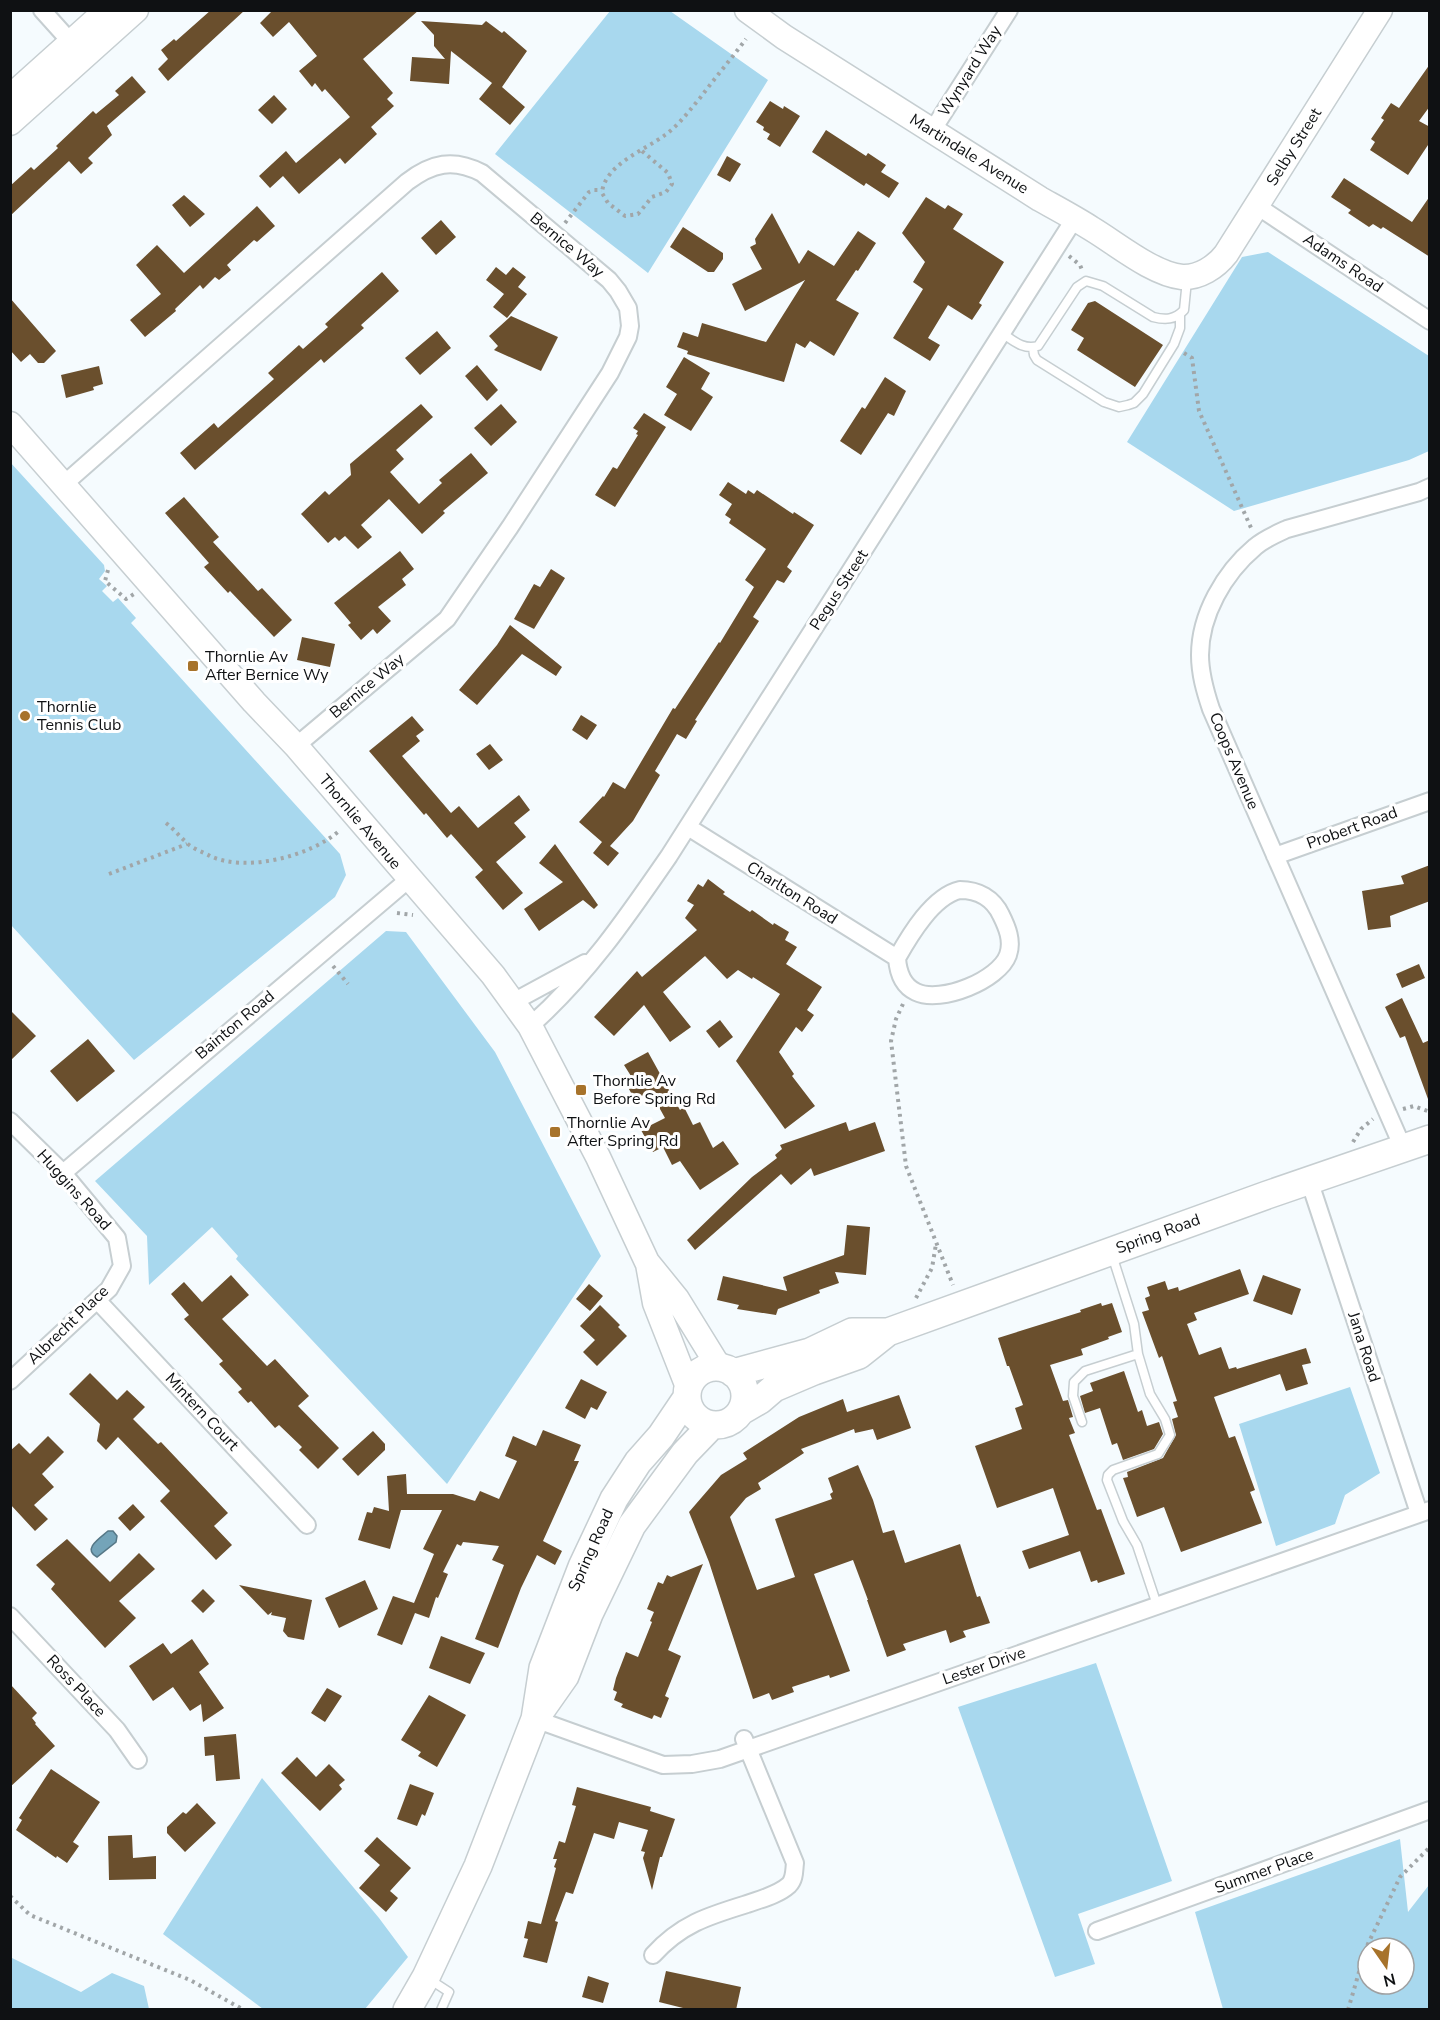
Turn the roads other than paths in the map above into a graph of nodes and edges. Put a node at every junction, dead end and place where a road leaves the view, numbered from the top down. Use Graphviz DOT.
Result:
graph roads {
  1 [pos="42,10"];
  2 [pos="107,10"];
  3 [pos="136,10"];
  4 [pos="747,10"];
  5 [pos="1009,10"];
  6 [pos="1380,10"];
  7 [pos="78,50"];
  8 [pos="10,97"];
  9 [pos="10,123"];
  10 [pos="932,132"];
  11 [pos="1257,206"];
  12 [pos="1075,218"];
  13 [pos="1193,276"];
  14 [pos="1180,314"];
  15 [pos="1430,321"];
  16 [pos="1002,333"];
  17 [pos="1034,348"];
  18 [pos="10,424"];
  19 [pos="63,485"];
  20 [pos="1430,487"];
  21 [pos="296,746"];
  22 [pos="1430,801"];
  23 [pos="687,827"];
  24 [pos="1275,856"];
  25 [pos="409,879"];
  26 [pos="596,957"];
  27 [pos="897,958"];
  28 [pos="513,1002"];
  29 [pos="530,1026"];
  30 [pos="10,1122"];
  31 [pos="1430,1139"];
  32 [pos="1403,1148"];
  33 [pos="63,1173"];
  34 [pos="1309,1180"];
  35 [pos="1111,1251"];
  36 [pos="647,1262"];
  37 [pos="122,1266"];
  38 [pos="97,1300"];
  39 [pos="888,1332"];
  40 [pos="1138,1354"];
  41 [pos="726,1370"];
  42 [pos="10,1381"];
  43 [pos="687,1393"];
  44 [pos="741,1411"];
  45 [pos="1082,1422"];
  46 [pos="712,1425"];
  47 [pos="1424,1512"];
  48 [pos="306,1525"];
  49 [pos="1157,1605"];
  50 [pos="10,1616"];
  51 [pos="535,1719"];
  52 [pos="746,1744"];
  53 [pos="138,1760"];
  54 [pos="1430,1810"];
  55 [pos="1097,1931"];
  56 [pos="654,1955"];
  57 [pos="426,1977"];
  58 [pos="406,2010"];
  59 [pos="441,2010"];
  1 -- 7 [label="street"];
  2 -- 7 [label="main road"];
  3 -- 7 [label="main road"];
  4 -- 10 [label="main road, Martindale Avenue"];
  5 -- 10 [label="street, Wynyard Way"];
  6 -- 11 [label="main road, Selby Street"];
  7 -- 8 [label="main road"];
  7 -- 9 [label="main road"];
  10 -- 12 [label="main road, Martindale Avenue"];
  11 -- 13 [label="main road, Selby Street"];
  11 -- 15 [label="street, Adams Road"];
  12 -- 13 [label="main road, Martindale Avenue"];
  12 -- 16 [label="street, Pegus Street"];
  13 -- 14 [label="lane"];
  14 -- 17 [label="lane"];
  14 -- 17 [label="lane"];
  16 -- 17 [label="lane"];
  16 -- 23 [label="street, Pegus Street"];
  18 -- 19 [label="main road, Thornlie Avenue"];
  19 -- 21 [label="main road, Thornlie Avenue"];
  19 -- 21 [label="street, Bernice Way"];
  20 -- 24 [label="street, Coops Avenue"];
  21 -- 25 [label="main road, Thornlie Avenue"];
  22 -- 24 [label="street, Probert Road"];
  23 -- 26 [label="street, Pegus Street"];
  23 -- 27 [label="street, Charlton Road"];
  24 -- 32 [label="street, Coops Avenue"];
  25 -- 28 [label="main road, Thornlie Avenue"];
  25 -- 33 [label="street, Bainton Road"];
  26 -- 28 [label="street, Pegus Street"];
  26 -- 29 [label="street, Pegus Street"];
  27 -- 27 [label="street"];
  28 -- 29 [label="main road, Thornlie Avenue"];
  29 -- 36 [label="main road, Thornlie Avenue"];
  30 -- 33 [label="street, Huggins Road"];
  31 -- 32 [label="main road, Spring Road"];
  32 -- 34 [label="main road, Spring Road"];
  33 -- 37 [label="street, Huggins Road"];
  34 -- 35 [label="main road, Spring Road"];
  34 -- 47 [label="street, Jana Road"];
  35 -- 39 [label="main road, Spring Road"];
  35 -- 40 [label="lane"];
  36 -- 41 [label="main road, Thornlie Avenue"];
  36 -- 43 [label="main road, Thornlie Avenue"];
  37 -- 38 [label="street, Albrecht Place"];
  38 -- 42 [label="street, Albrecht Place"];
  38 -- 48 [label="street, Mintern Court"];
  39 -- 41 [label="main road, Spring Road"];
  39 -- 44 [label="main road, Spring Road"];
  40 -- 45 [label="lane"];
  40 -- 49 [label="lane"];
  41 -- 43 [label="main road, Spring Road"];
  41 -- 44 [label="main road"];
  43 -- 46 [label="main road"];
  43 -- 51 [label="main road, Spring Road"];
  44 -- 46 [label="main road, Spring Road"];
  46 -- 51 [label="main road, Spring Road"];
  47 -- 49 [label="street, Lester Drive"];
  49 -- 52 [label="street, Lester Drive"];
  50 -- 53 [label="street, Ross Place"];
  51 -- 52 [label="street, Lester Drive"];
  51 -- 57 [label="main road, Spring Road"];
  52 -- 56 [label="street"];
  54 -- 55 [label="street, Summer Place"];
  57 -- 58 [label="main road, Spring Road"];
  57 -- 59 [label="lane"];
}
